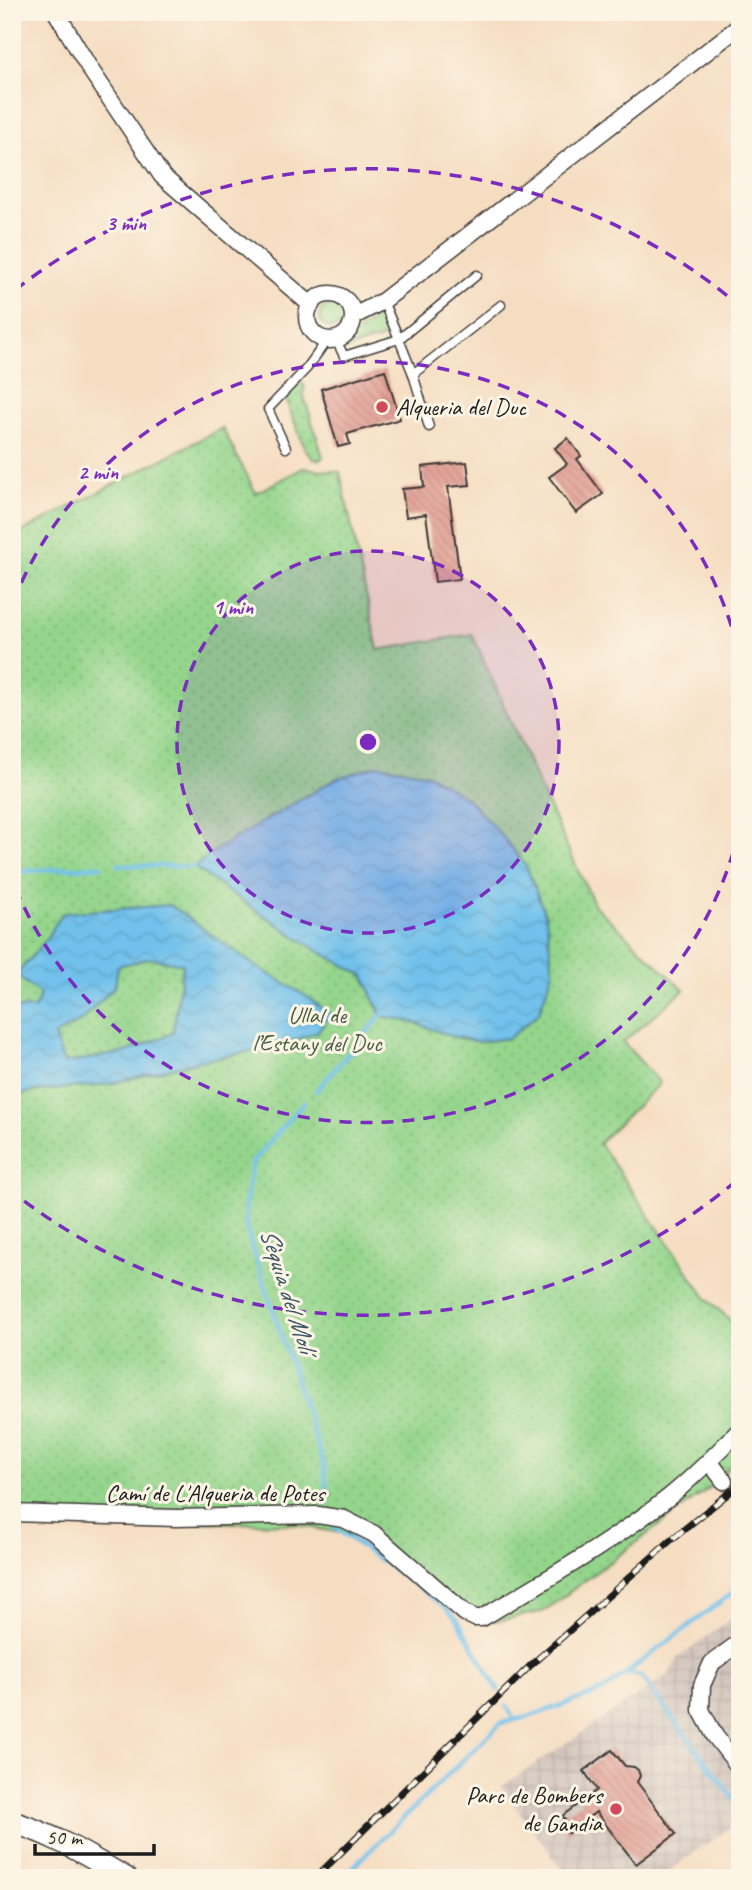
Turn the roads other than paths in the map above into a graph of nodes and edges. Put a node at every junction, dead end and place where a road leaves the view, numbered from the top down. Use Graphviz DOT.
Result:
graph roads {
  1 [pos="56,12"];
  2 [pos="740,26"];
  3 [pos="477,275"];
  4 [pos="383,301"];
  5 [pos="311,305"];
  6 [pos="501,305"];
  7 [pos="354,316"];
  8 [pos="399,339"];
  9 [pos="331,340"];
  10 [pos="413,374"];
  11 [pos="429,427"];
  12 [pos="286,448"];
  13 [pos="740,1430"];
  14 [pos="709,1461"];
  15 [pos="724,1481"];
  16 [pos="12,1513"];
  17 [pos="740,1642"];
  18 [pos="740,1768"];
  19 [pos="12,1822"];
  20 [pos="126,1878"];
  1 -- 5 [label="street"];
  2 -- 4 [label="street"];
  3 -- 8 [label="lane"];
  4 -- 7 [label="street"];
  4 -- 8 [label="lane"];
  5 -- 7 [label="street"];
  5 -- 9 [label="street"];
  6 -- 10 [label="lane"];
  7 -- 9 [label="street"];
  8 -- 9 [label="lane"];
  8 -- 10 [label="lane"];
  9 -- 12 [label="lane"];
  10 -- 11 [label="lane"];
  13 -- 14 [label="street, Camí de L'Alqueria de Potes"];
  14 -- 15 [label="street"];
  14 -- 16 [label="street, Camí de L'Alqueria de Potes"];
  17 -- 18 [label="street"];
  19 -- 20 [label="main road"];
}
